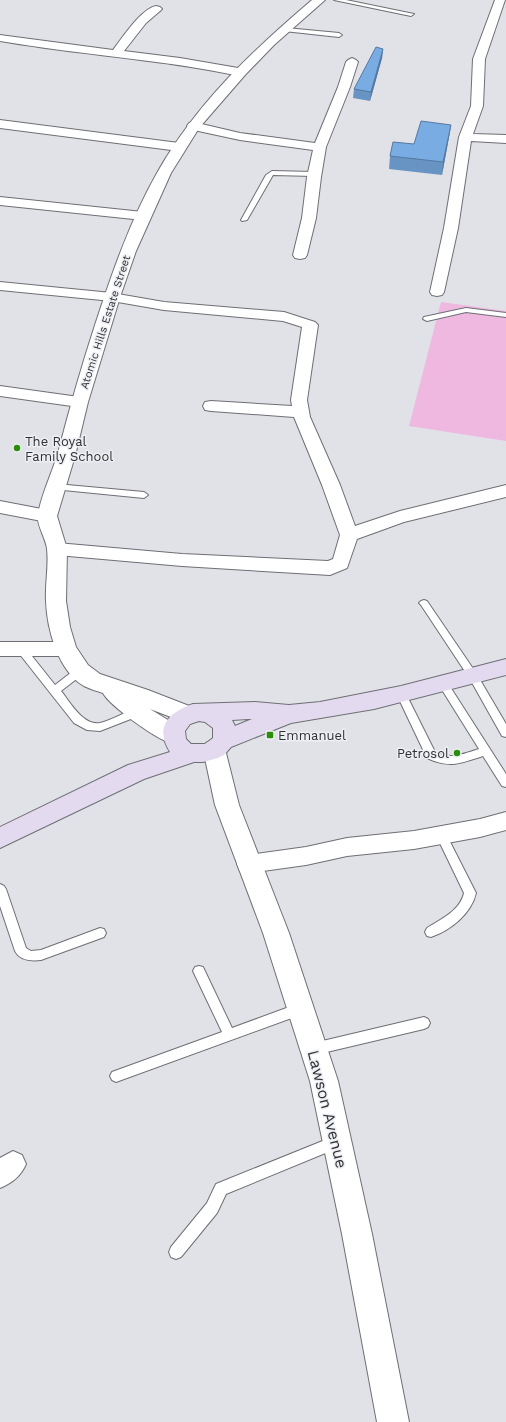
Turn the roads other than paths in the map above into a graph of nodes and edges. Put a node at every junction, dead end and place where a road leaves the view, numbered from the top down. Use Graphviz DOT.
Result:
graph roads {
  1 [pos="319,0"];
  2 [pos="337,0"];
  3 [pos="500,0"];
  4 [pos="156,8"];
  5 [pos="411,14"];
  6 [pos="286,30"];
  7 [pos="339,35"];
  8 [pos="0,38"];
  9 [pos="116,53"];
  10 [pos="352,62"];
  11 [pos="240,72"];
  12 [pos="0,124"];
  13 [pos="193,126"];
  14 [pos="464,137"];
  15 [pos="506,139"];
  16 [pos="180,147"];
  17 [pos="320,147"];
  18 [pos="314,174"];
  19 [pos="0,201"];
  20 [pos="143,216"];
  21 [pos="244,220"];
  22 [pos="300,255"];
  23 [pos="0,286"];
  24 [pos="437,292"];
  25 [pos="112,297"];
  26 [pos="506,315"];
  27 [pos="427,319"];
  28 [pos="0,391"];
  29 [pos="79,402"];
  30 [pos="211,406"];
  31 [pos="301,412"];
  32 [pos="56,487"];
  33 [pos="506,491"];
  34 [pos="144,495"];
  35 [pos="0,506"];
  36 [pos="47,516"];
  37 [pos="348,535"];
  38 [pos="57,549"];
  39 [pos="424,603"];
  40 [pos="0,649"];
  41 [pos="21,649"];
  42 [pos="66,649"];
  43 [pos="506,667"];
  44 [pos="80,671"];
  45 [pos="473,676"];
  46 [pos="444,685"];
  47 [pos="105,686"];
  48 [pos="54,691"];
  49 [pos="402,695"];
  50 [pos="138,712"];
  51 [pos="198,714"];
  52 [pos="290,714"];
  53 [pos="506,733"];
  54 [pos="195,746"];
  55 [pos="485,751"];
  56 [pos="506,783"];
  57 [pos="506,821"];
  58 [pos="441,835"];
  59 [pos="0,838"];
  60 [pos="248,864"];
  61 [pos="0,889"];
  62 [pos="431,932"];
  63 [pos="100,933"];
  64 [pos="199,971"];
  65 [pos="301,1008"];
  66 [pos="424,1023"];
  67 [pos="229,1034"];
  68 [pos="314,1048"];
  69 [pos="116,1076"];
  70 [pos="337,1141"];
  71 [pos="176,1252"];
  72 [pos="393,1422"];
  1 -- 6 [label="street, Atomic Hills Estate Street"];
  2 -- 5 [label="lane"];
  3 -- 14 [label="street"];
  4 -- 9 [label="street"];
  6 -- 7 [label="lane"];
  6 -- 11 [label="street, Atomic Hills Estate Street"];
  8 -- 9 [label="street"];
  9 -- 11 [label="street"];
  10 -- 17 [label="street"];
  11 -- 13 [label="street, Atomic Hills Estate Street"];
  12 -- 16 [label="street"];
  13 -- 16 [label="street, Atomic Hills Estate Street"];
  13 -- 17 [label="street"];
  14 -- 15 [label="street"];
  14 -- 24 [label="street"];
  16 -- 20 [label="street, Atomic Hills Estate Street"];
  17 -- 18 [label="street"];
  18 -- 21 [label="lane"];
  18 -- 22 [label="street"];
  19 -- 20 [label="street"];
  20 -- 25 [label="street, Atomic Hills Estate Street"];
  23 -- 25 [label="street"];
  25 -- 29 [label="street, Atomic Hills Estate Street"];
  25 -- 31 [label="street"];
  26 -- 27 [label="lane"];
  28 -- 29 [label="street"];
  29 -- 32 [label="street, Atomic Hills Estate Street"];
  30 -- 31 [label="street"];
  31 -- 37 [label="street"];
  32 -- 34 [label="lane"];
  32 -- 36 [label="street, Atomic Hills Estate Street"];
  33 -- 37 [label="street"];
  35 -- 36 [label="street"];
  36 -- 38 [label="street"];
  37 -- 38 [label="street"];
  38 -- 42 [label="street"];
  39 -- 45 [label="lane"];
  40 -- 41 [label="street"];
  41 -- 42 [label="street"];
  41 -- 48 [label="lane"];
  42 -- 44 [label="street"];
  43 -- 45 [label="main road"];
  44 -- 47 [label="street"];
  44 -- 48 [label="lane"];
  45 -- 46 [label="main road"];
  45 -- 53 [label="lane"];
  46 -- 49 [label="main road"];
  46 -- 55 [label="lane"];
  47 -- 50 [label="street"];
  47 -- 51 [label="street"];
  48 -- 50 [label="lane"];
  49 -- 52 [label="main road"];
  49 -- 55 [label="lane"];
  50 -- 54 [label="street"];
  51 -- 52 [label="main road"];
  51 -- 54 [label="main road"];
  51 -- 54 [label="main road"];
  52 -- 54 [label="main road"];
  54 -- 59 [label="main road"];
  54 -- 60 [label="street, Lawson Avenue"];
  55 -- 56 [label="lane"];
  57 -- 58 [label="street"];
  58 -- 60 [label="street"];
  58 -- 62 [label="lane"];
  60 -- 65 [label="street, Lawson Avenue"];
  61 -- 63 [label="lane"];
  64 -- 67 [label="lane"];
  65 -- 67 [label="lane"];
  65 -- 68 [label="street, Lawson Avenue"];
  66 -- 68 [label="lane"];
  67 -- 69 [label="lane"];
  68 -- 70 [label="street, Lawson Avenue"];
  70 -- 71 [label="lane"];
  70 -- 72 [label="street, Lawson Avenue"];
}
